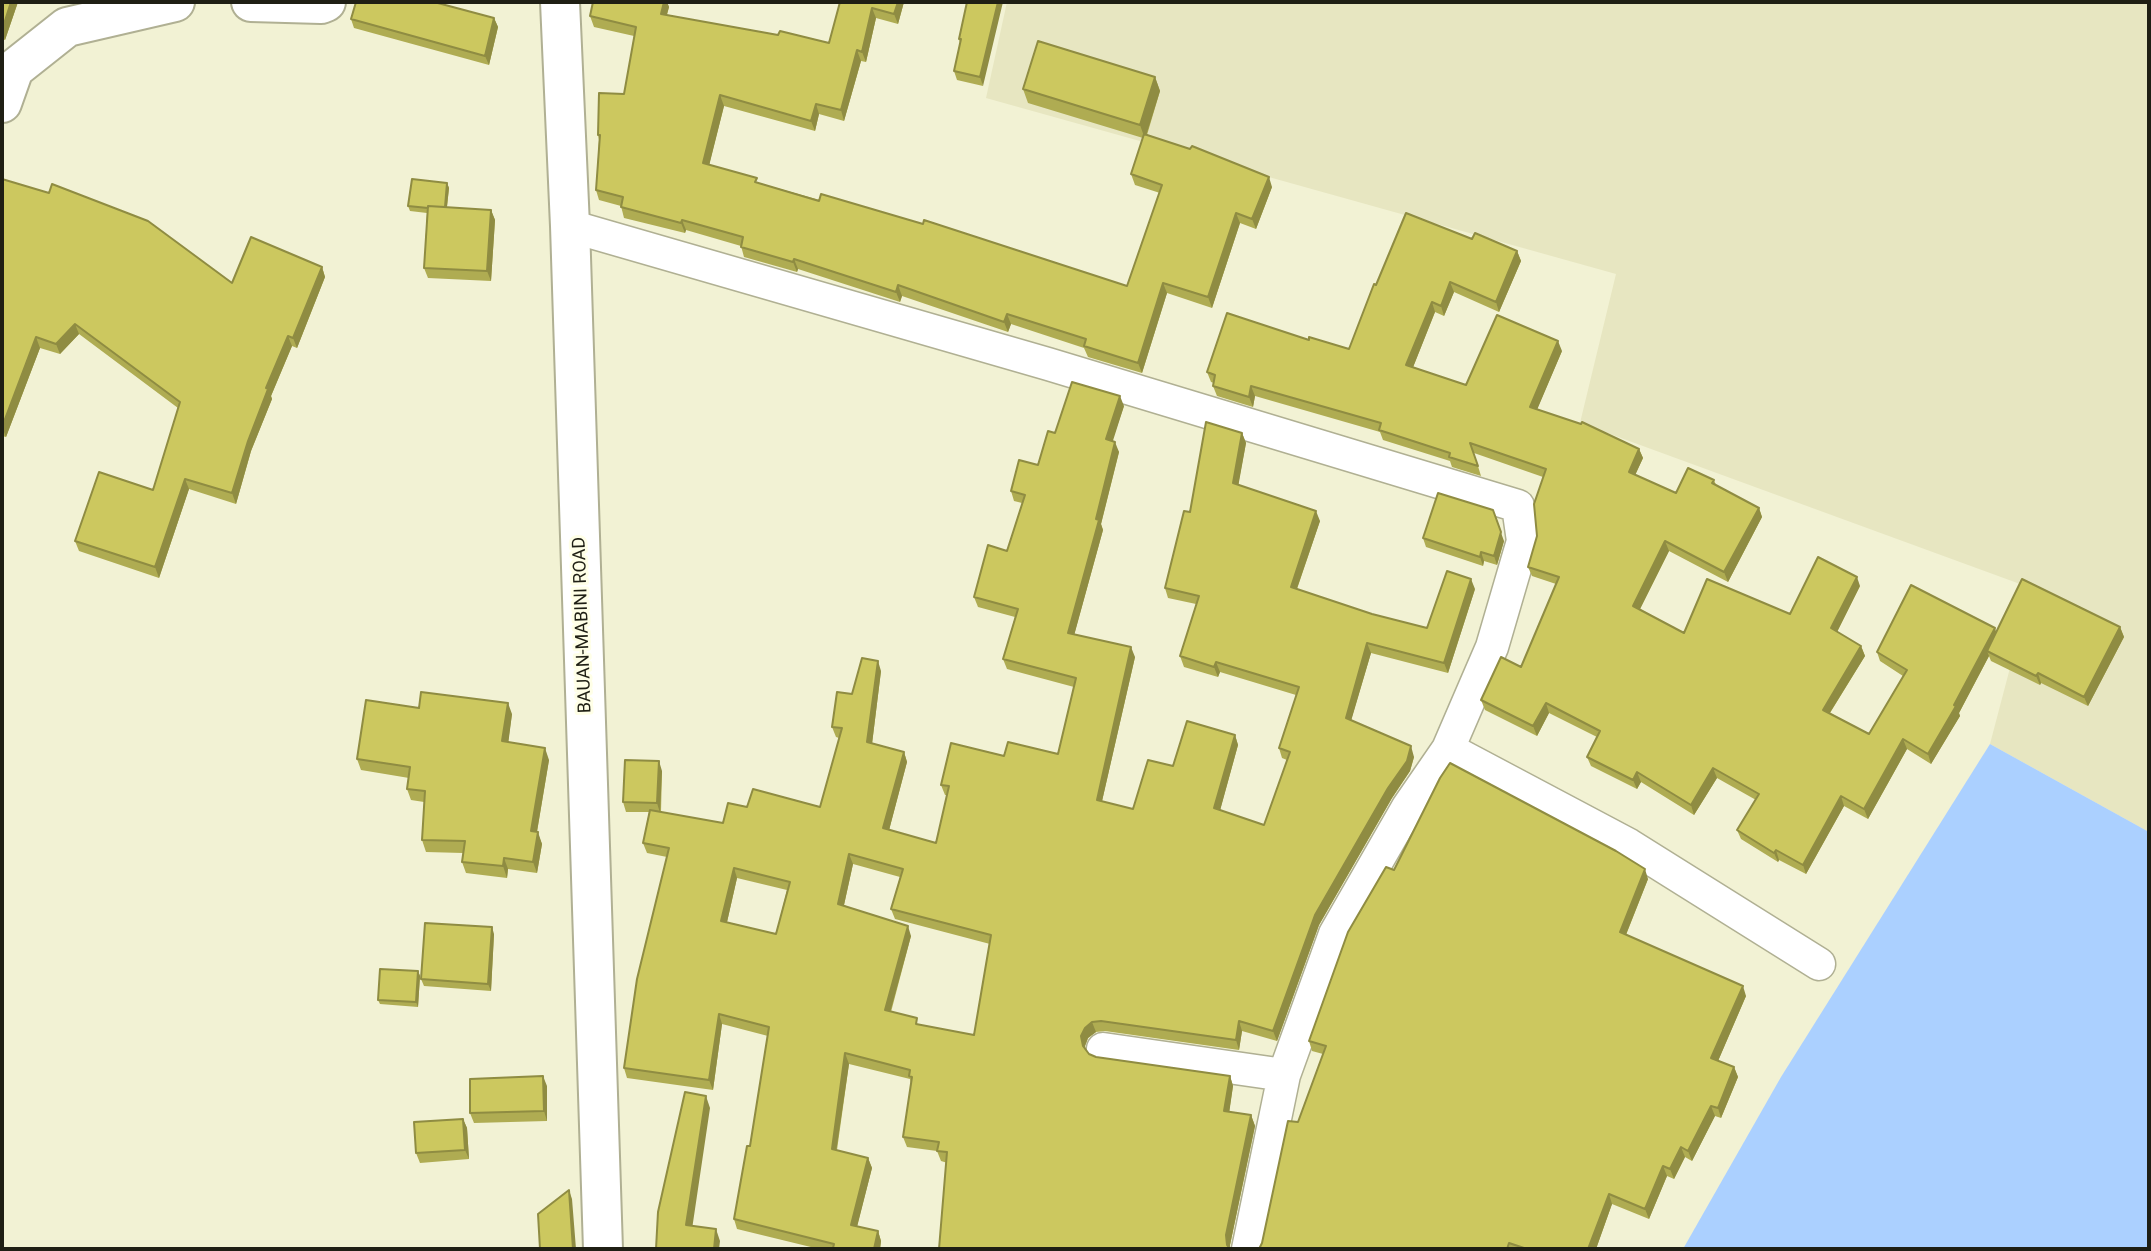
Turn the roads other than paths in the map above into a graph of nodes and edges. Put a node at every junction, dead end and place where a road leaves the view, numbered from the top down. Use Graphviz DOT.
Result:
graph roads {
  1 [pos="175,2"];
  2 [pos="251,2"];
  3 [pos="326,2"];
  4 [pos="560,2"];
  5 [pos="6,79"];
  6 [pos="570,226"];
  7 [pos="1448,749"];
  8 [pos="1819,964"];
  9 [pos="1103,1049"];
  10 [pos="1284,1075"];
  11 [pos="603,1249"];
  12 [pos="1248,1249"];
  1 -- 5 [label="main road"];
  2 -- 3 [label="main road"];
  4 -- 6 [label="main road, BAUAN-MABINI ROAD"];
  6 -- 7 [label="street"];
  6 -- 11 [label="main road, BAUAN-MABINI ROAD"];
  7 -- 8 [label="street"];
  7 -- 10 [label="street"];
  9 -- 10 [label="street"];
  10 -- 12 [label="street"];
}
